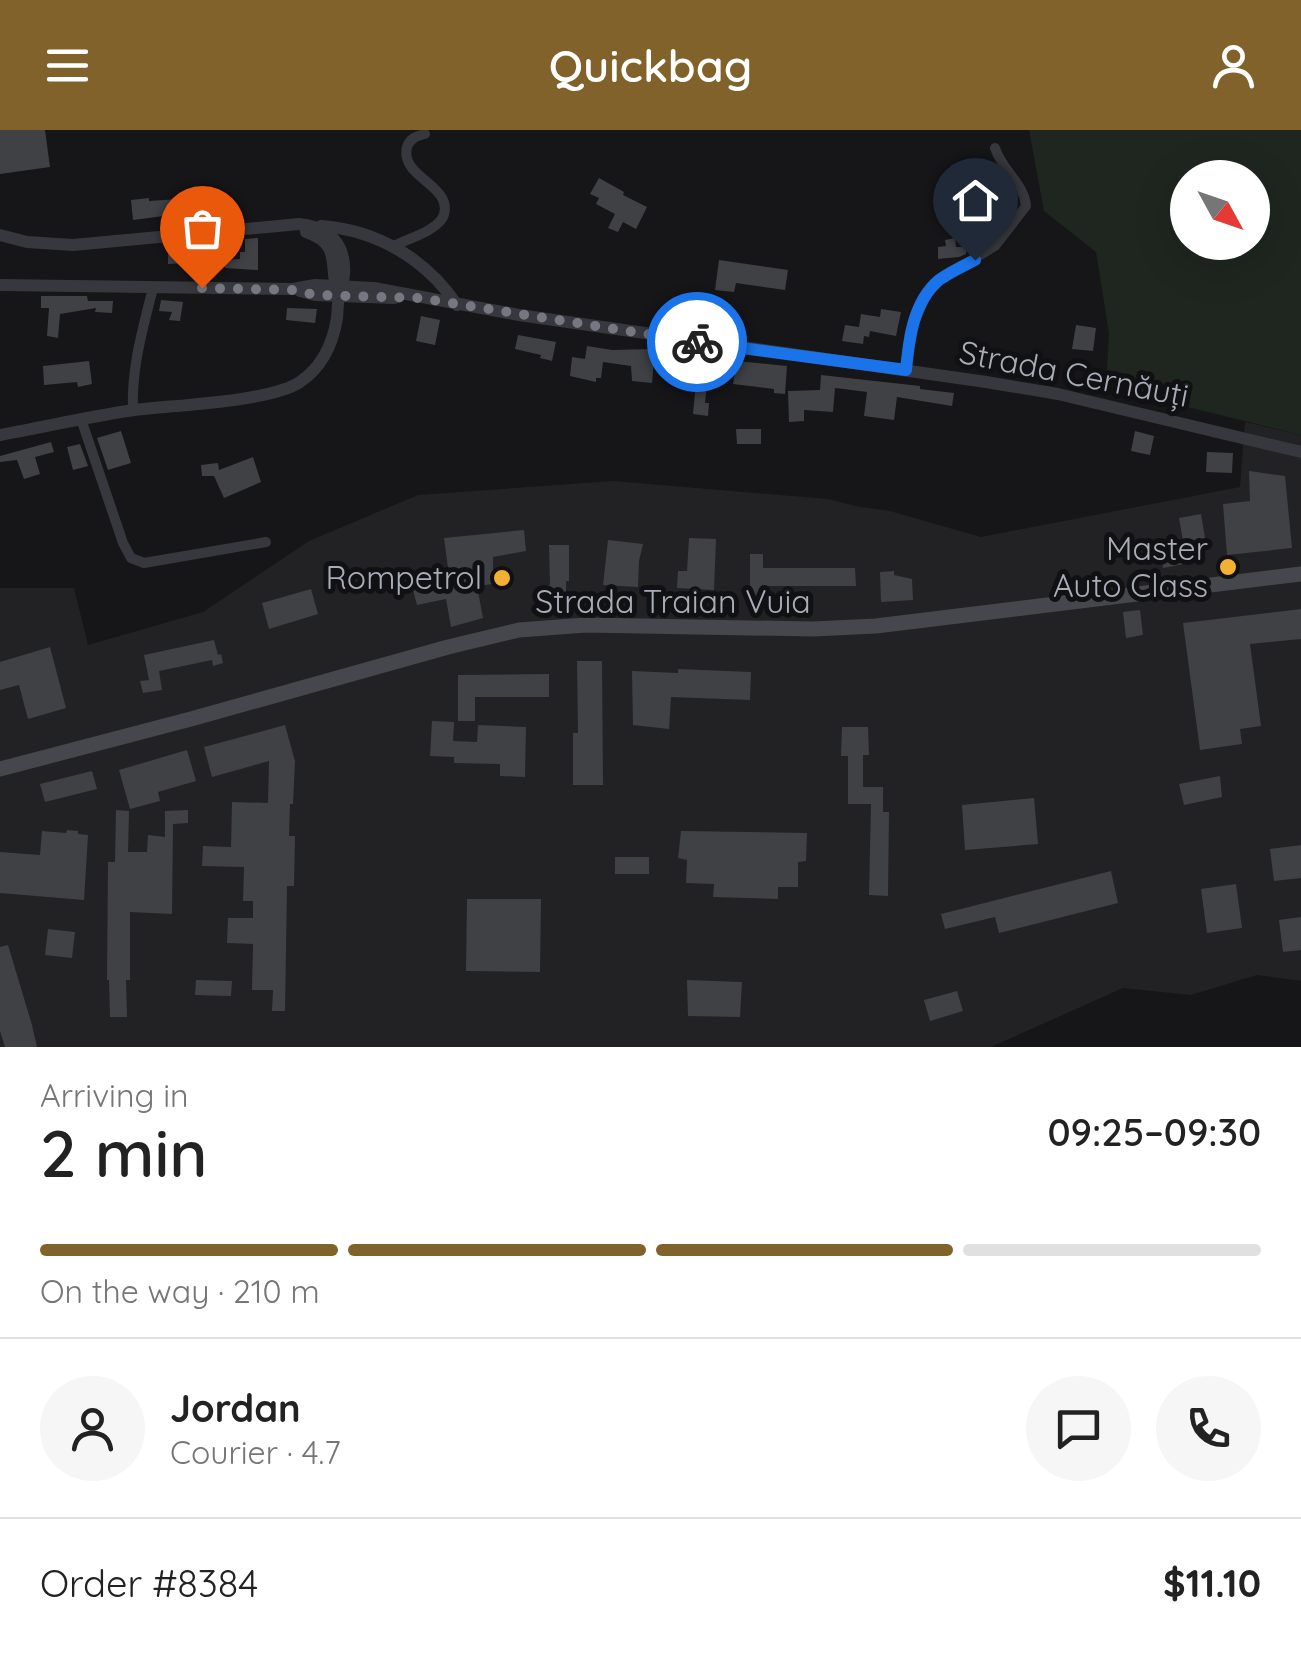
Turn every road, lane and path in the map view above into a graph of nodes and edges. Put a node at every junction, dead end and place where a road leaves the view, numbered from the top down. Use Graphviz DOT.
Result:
graph roads {
  1 [pos="425,134"];
  2 [pos="995,148"];
  3 [pos="311,225"];
  4 [pos="274,228"];
  5 [pos="0,235"];
  6 [pos="392,246"];
  7 [pos="0,285"];
  8 [pos="153,288"];
  9 [pos="339,289"];
  10 [pos="457,304"];
  11 [pos="906,370"];
  12 [pos="133,410"];
  13 [pos="81,419"];
  14 [pos="0,435"];
  15 [pos="1301,452"];
  16 [pos="266,542"];
  17 [pos="1301,574"];
  18 [pos="0,769"];
  1 -- 6 [label="street"];
  2 -- 11 [label="street"];
  3 -- 4 [label="street"];
  3 -- 6 [label="street"];
  3 -- 9 [label="street"];
  4 -- 5 [label="street"];
  4 -- 9 [label="street"];
  6 -- 10 [label="street"];
  7 -- 8 [label="street, Strada Cernăuți"];
  8 -- 9 [label="street, Strada Cernăuți"];
  8 -- 12 [label="street"];
  9 -- 10 [label="street, Strada Cernăuți"];
  9 -- 12 [label="street"];
  10 -- 11 [label="street, Strada Cernăuți"];
  11 -- 15 [label="street, Strada Cernăuți"];
  12 -- 13 [label="street"];
  13 -- 14 [label="street"];
  13 -- 16 [label="street"];
  17 -- 18 [label="main road, Strada Traian Vuia"];
}
